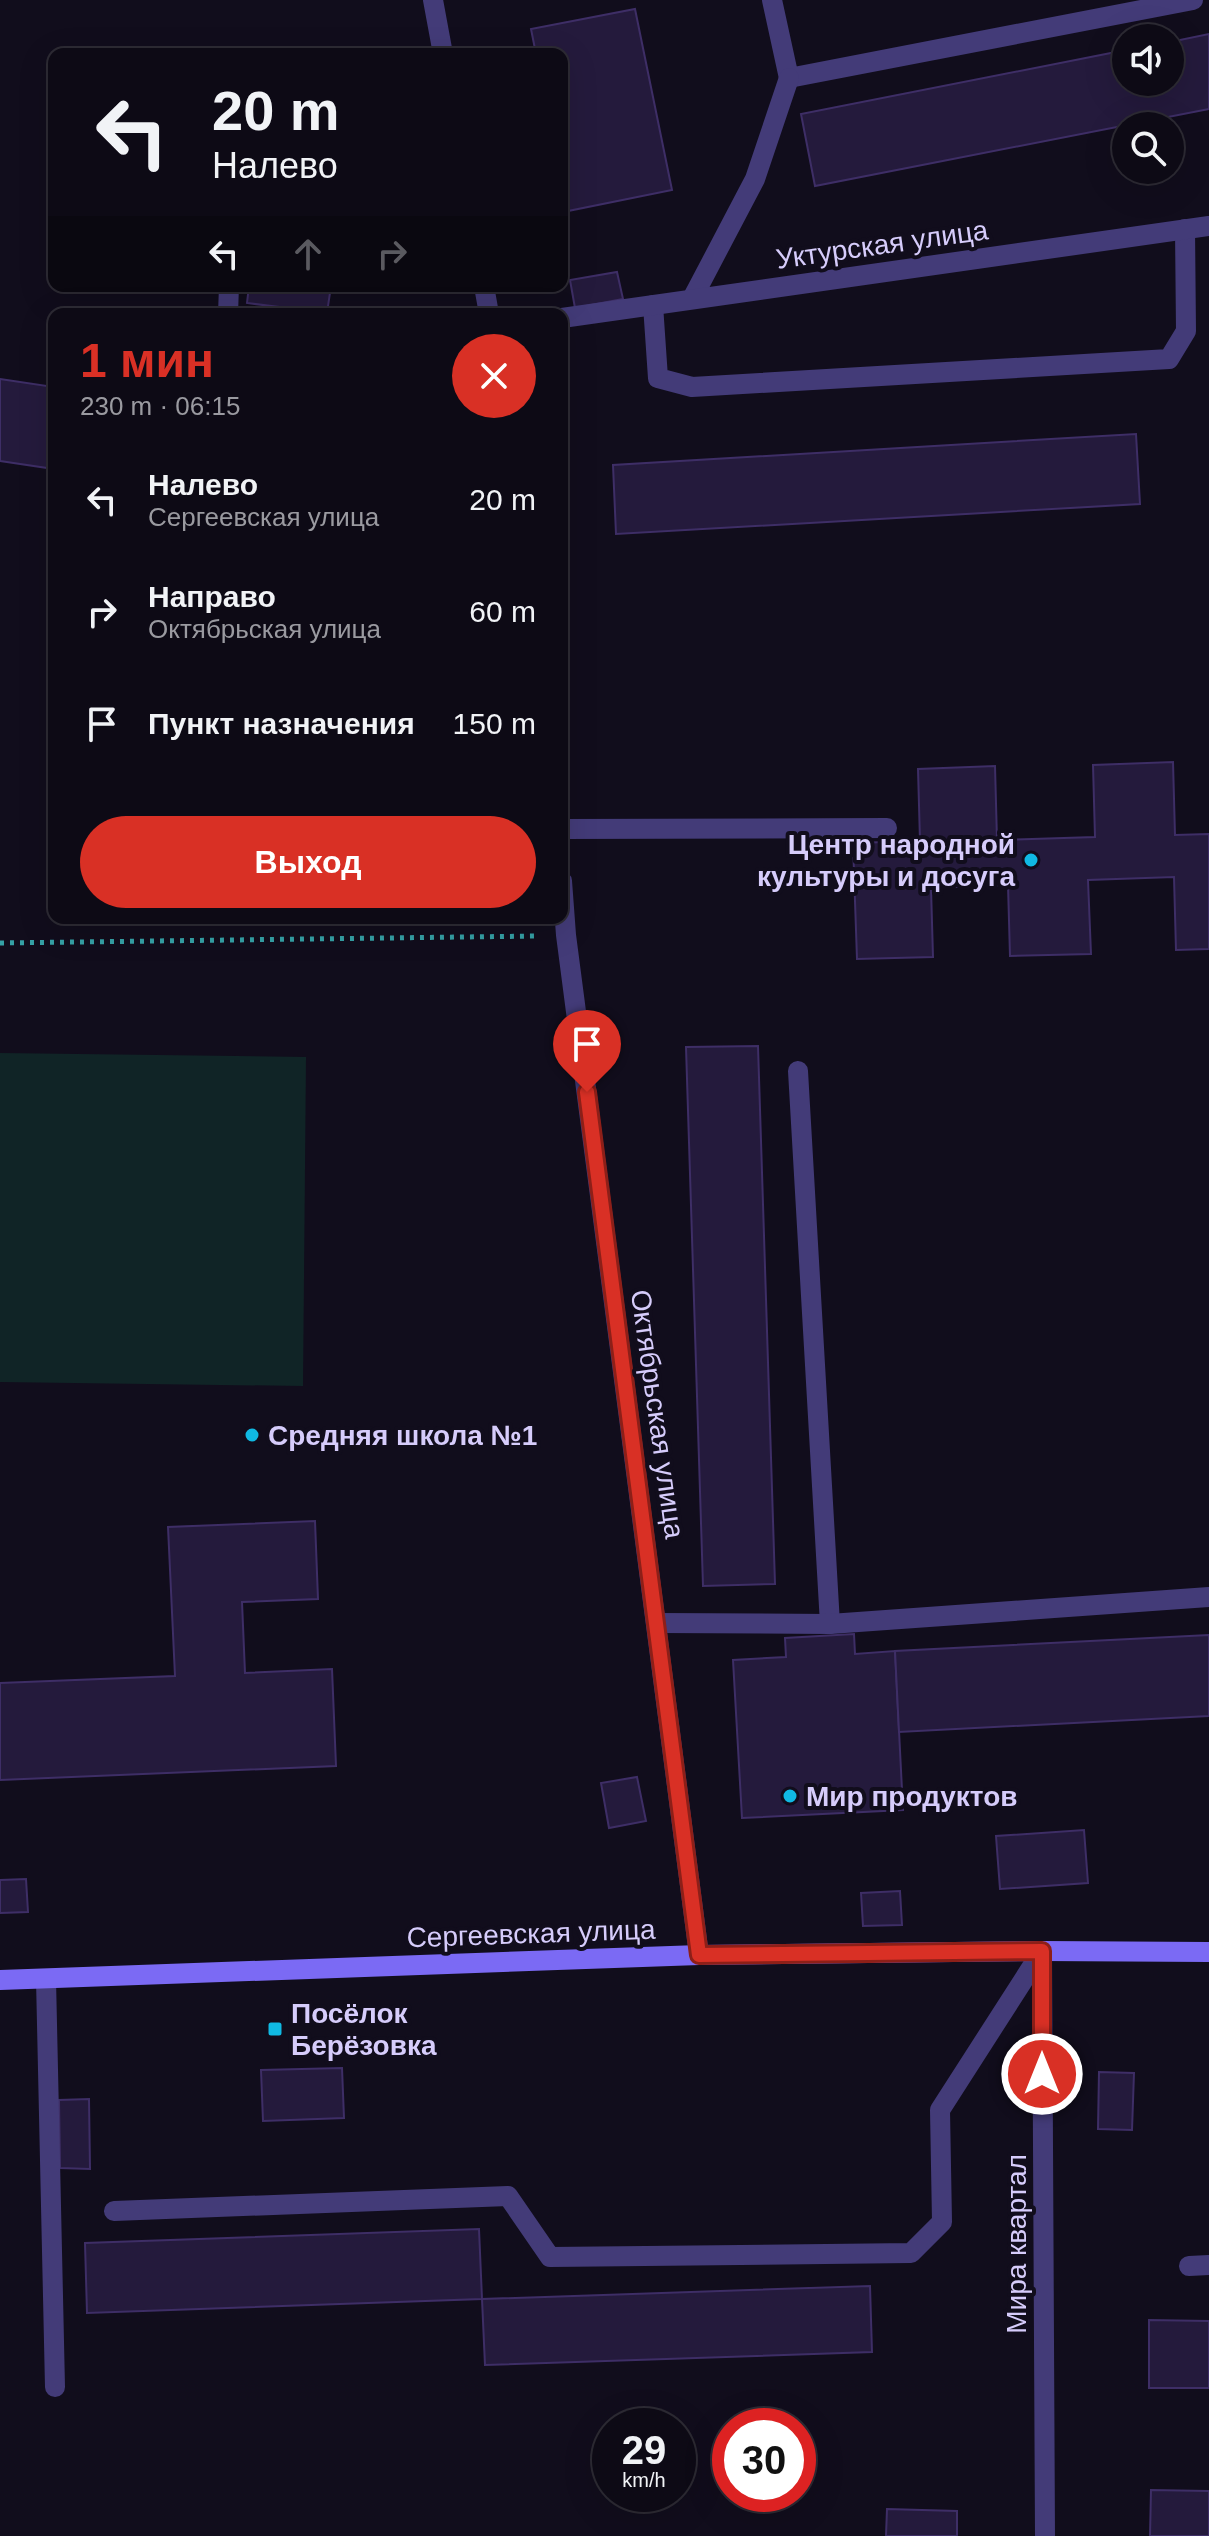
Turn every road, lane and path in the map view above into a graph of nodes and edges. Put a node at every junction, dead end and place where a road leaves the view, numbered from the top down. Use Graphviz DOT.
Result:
graph roads {
  1 [pos="433,0"];
  2 [pos="772,0"];
  3 [pos="1193,0"];
  4 [pos="442,48"];
  5 [pos="789,78"];
  6 [pos="1209,226"];
  7 [pos="1185,229"];
  8 [pos="692,299"];
  9 [pos="653,305"];
  10 [pos="568,317"];
  11 [pos="887,828"];
  12 [pos="568,829"];
  13 [pos="565,924"];
  14 [pos="566,935"];
  15 [pos="0,943"];
  16 [pos="798,1071"];
  17 [pos="1209,1597"];
  18 [pos="657,1623"];
  19 [pos="830,1624"];
  20 [pos="1042,1951"];
  21 [pos="1209,1952"];
  22 [pos="699,1955"];
  23 [pos="46,1979"];
  24 [pos="0,1980"];
  25 [pos="114,2211"];
  26 [pos="55,2387"];
  27 [pos="1045,2536"];
  1 -- 4 [label="street"];
  2 -- 5 [label="street"];
  3 -- 5 [label="street"];
  5 -- 8 [label="street"];
  6 -- 7 [label="street, Уктурская улица"];
  7 -- 8 [label="street, Уктурская улица"];
  7 -- 9 [label="street"];
  8 -- 9 [label="street, Уктурская улица"];
  9 -- 10 [label="street, Уктурская улица"];
  11 -- 12 [label="street"];
  13 -- 14 [label="street, Октябрьская улица"];
  14 -- 15 [label="path"];
  14 -- 18 [label="street, Октябрьская улица"];
  16 -- 19 [label="street"];
  17 -- 19 [label="street"];
  18 -- 19 [label="street"];
  18 -- 22 [label="street, Октябрьская улица"];
  20 -- 21 [label="main road, Сергеевская улица"];
  20 -- 22 [label="main road, Сергеевская улица"];
  20 -- 25 [label="street"];
  20 -- 27 [label="street, Мира квартал"];
  22 -- 23 [label="main road, Сергеевская улица"];
  23 -- 24 [label="main road, Сергеевская улица"];
  23 -- 26 [label="street"];
}
